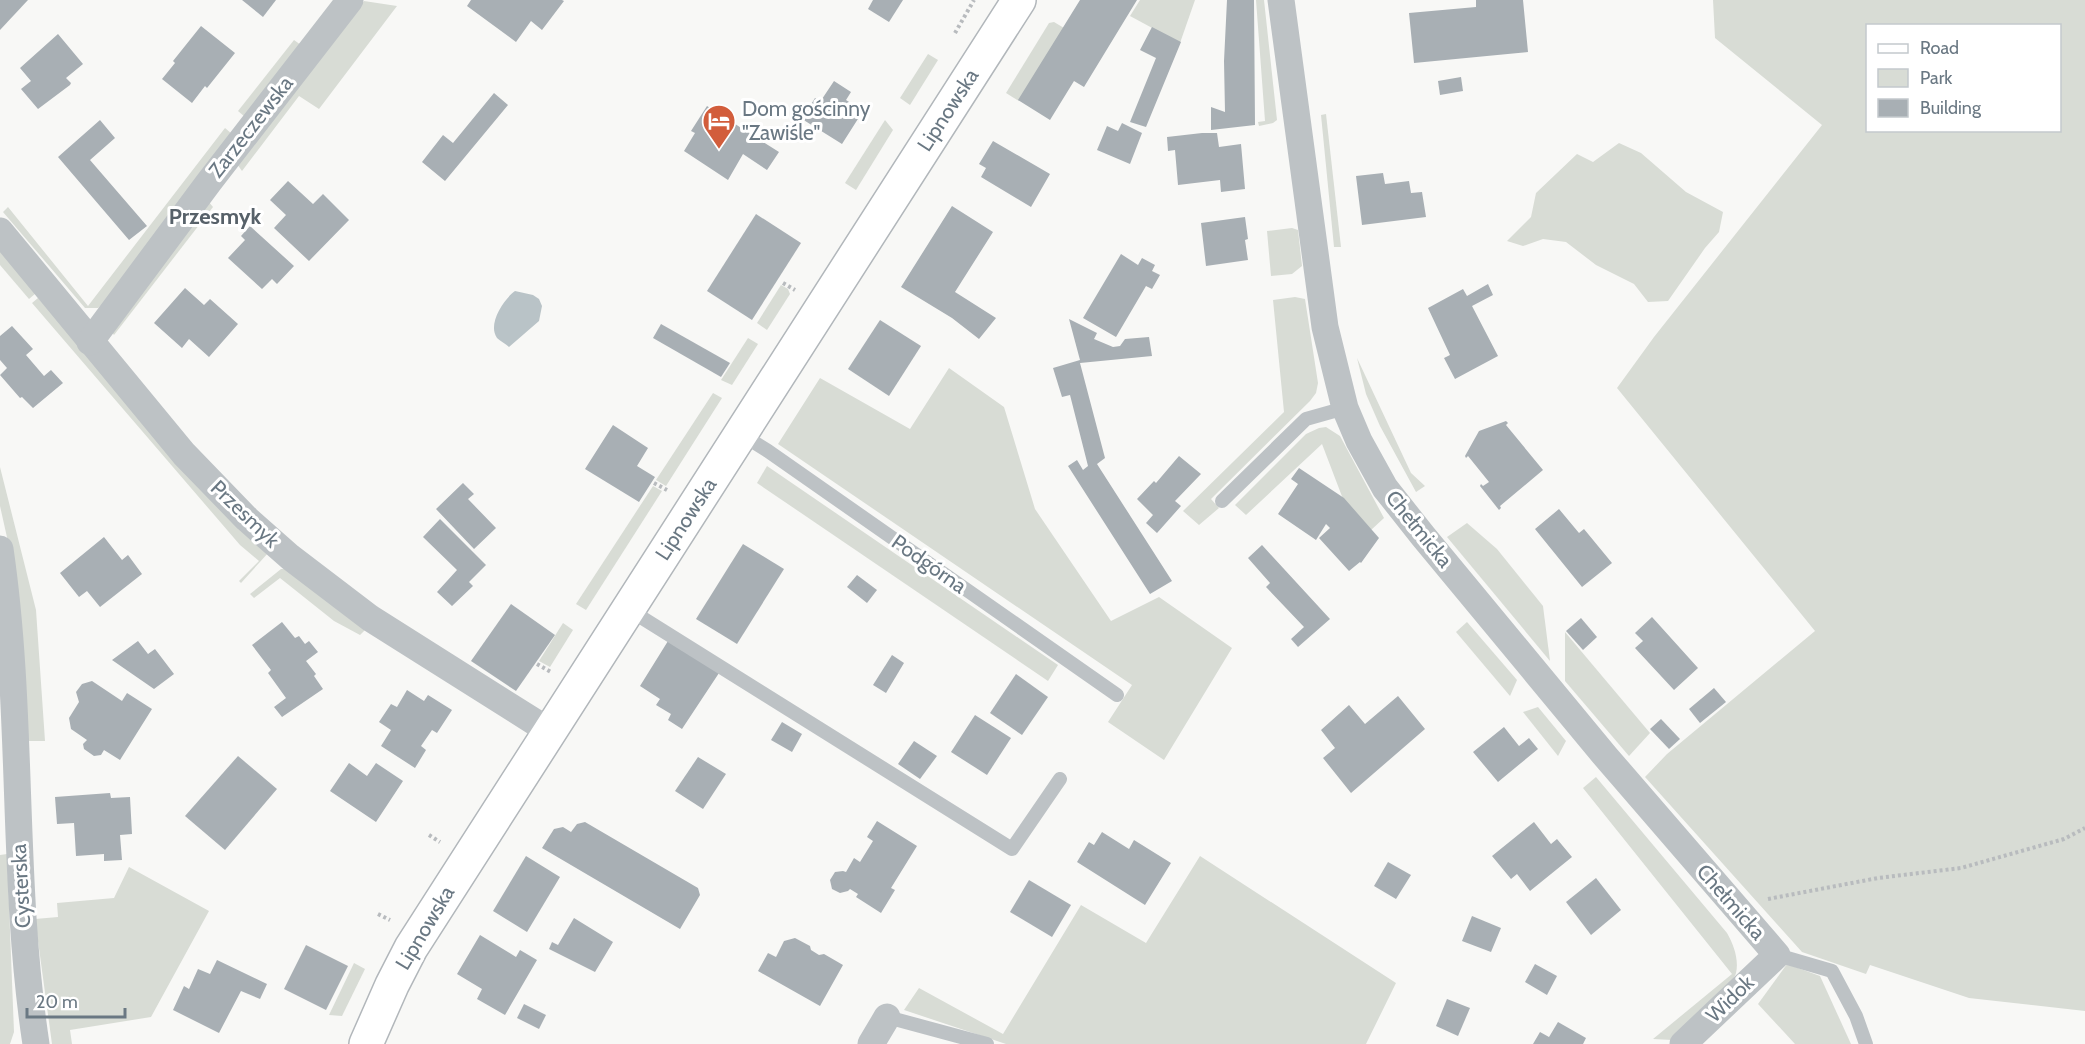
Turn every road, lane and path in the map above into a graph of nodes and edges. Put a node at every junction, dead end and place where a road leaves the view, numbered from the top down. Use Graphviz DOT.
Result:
graph roads {
  1 [pos="350,0"];
  2 [pos="1019,0"];
  3 [pos="1281,0"];
  4 [pos="0,231"];
  5 [pos="783,283"];
  6 [pos="797,292"];
  7 [pos="90,342"];
  8 [pos="1345,408"];
  9 [pos="741,434"];
  10 [pos="654,483"];
  11 [pos="670,491"];
  12 [pos="1222,501"];
  13 [pos="0,549"];
  14 [pos="627,608"];
  15 [pos="537,664"];
  16 [pos="552,672"];
  17 [pos="1117,695"];
  18 [pos="549,731"];
  19 [pos="1060,779"];
  20 [pos="2085,828"];
  21 [pos="429,835"];
  22 [pos="441,843"];
  23 [pos="1735,906"];
  24 [pos="378,914"];
  25 [pos="393,921"];
  26 [pos="1777,955"];
  27 [pos="887,1017"];
  28 [pos="36,1044"];
  29 [pos="366,1044"];
  30 [pos="871,1044"];
  31 [pos="987,1044"];
  32 [pos="1683,1044"];
  33 [pos="1866,1044"];
  1 -- 7 [label="street, Zarzeczewska"];
  2 -- 9 [label="main road, Lipnowska"];
  3 -- 8 [label="street, Chełmicka"];
  4 -- 7 [label="street, Przesmyk"];
  5 -- 6 [label="path"];
  7 -- 18 [label="street, Przesmyk"];
  8 -- 12 [label="lane"];
  8 -- 23 [label="street, Chełmicka"];
  9 -- 14 [label="main road, Lipnowska"];
  9 -- 17 [label="lane, Podgórna"];
  10 -- 11 [label="path"];
  13 -- 28 [label="street, Cysterska"];
  14 -- 18 [label="main road, Lipnowska"];
  14 -- 19 [label="lane"];
  15 -- 16 [label="path"];
  18 -- 29 [label="main road, Lipnowska"];
  20 -- 23 [label="path"];
  21 -- 22 [label="path"];
  23 -- 26 [label="street, Chełmicka"];
  24 -- 25 [label="path"];
  26 -- 32 [label="street, Widok"];
  26 -- 33 [label="lane"];
  27 -- 30 [label="street"];
  27 -- 31 [label="lane"];
}
